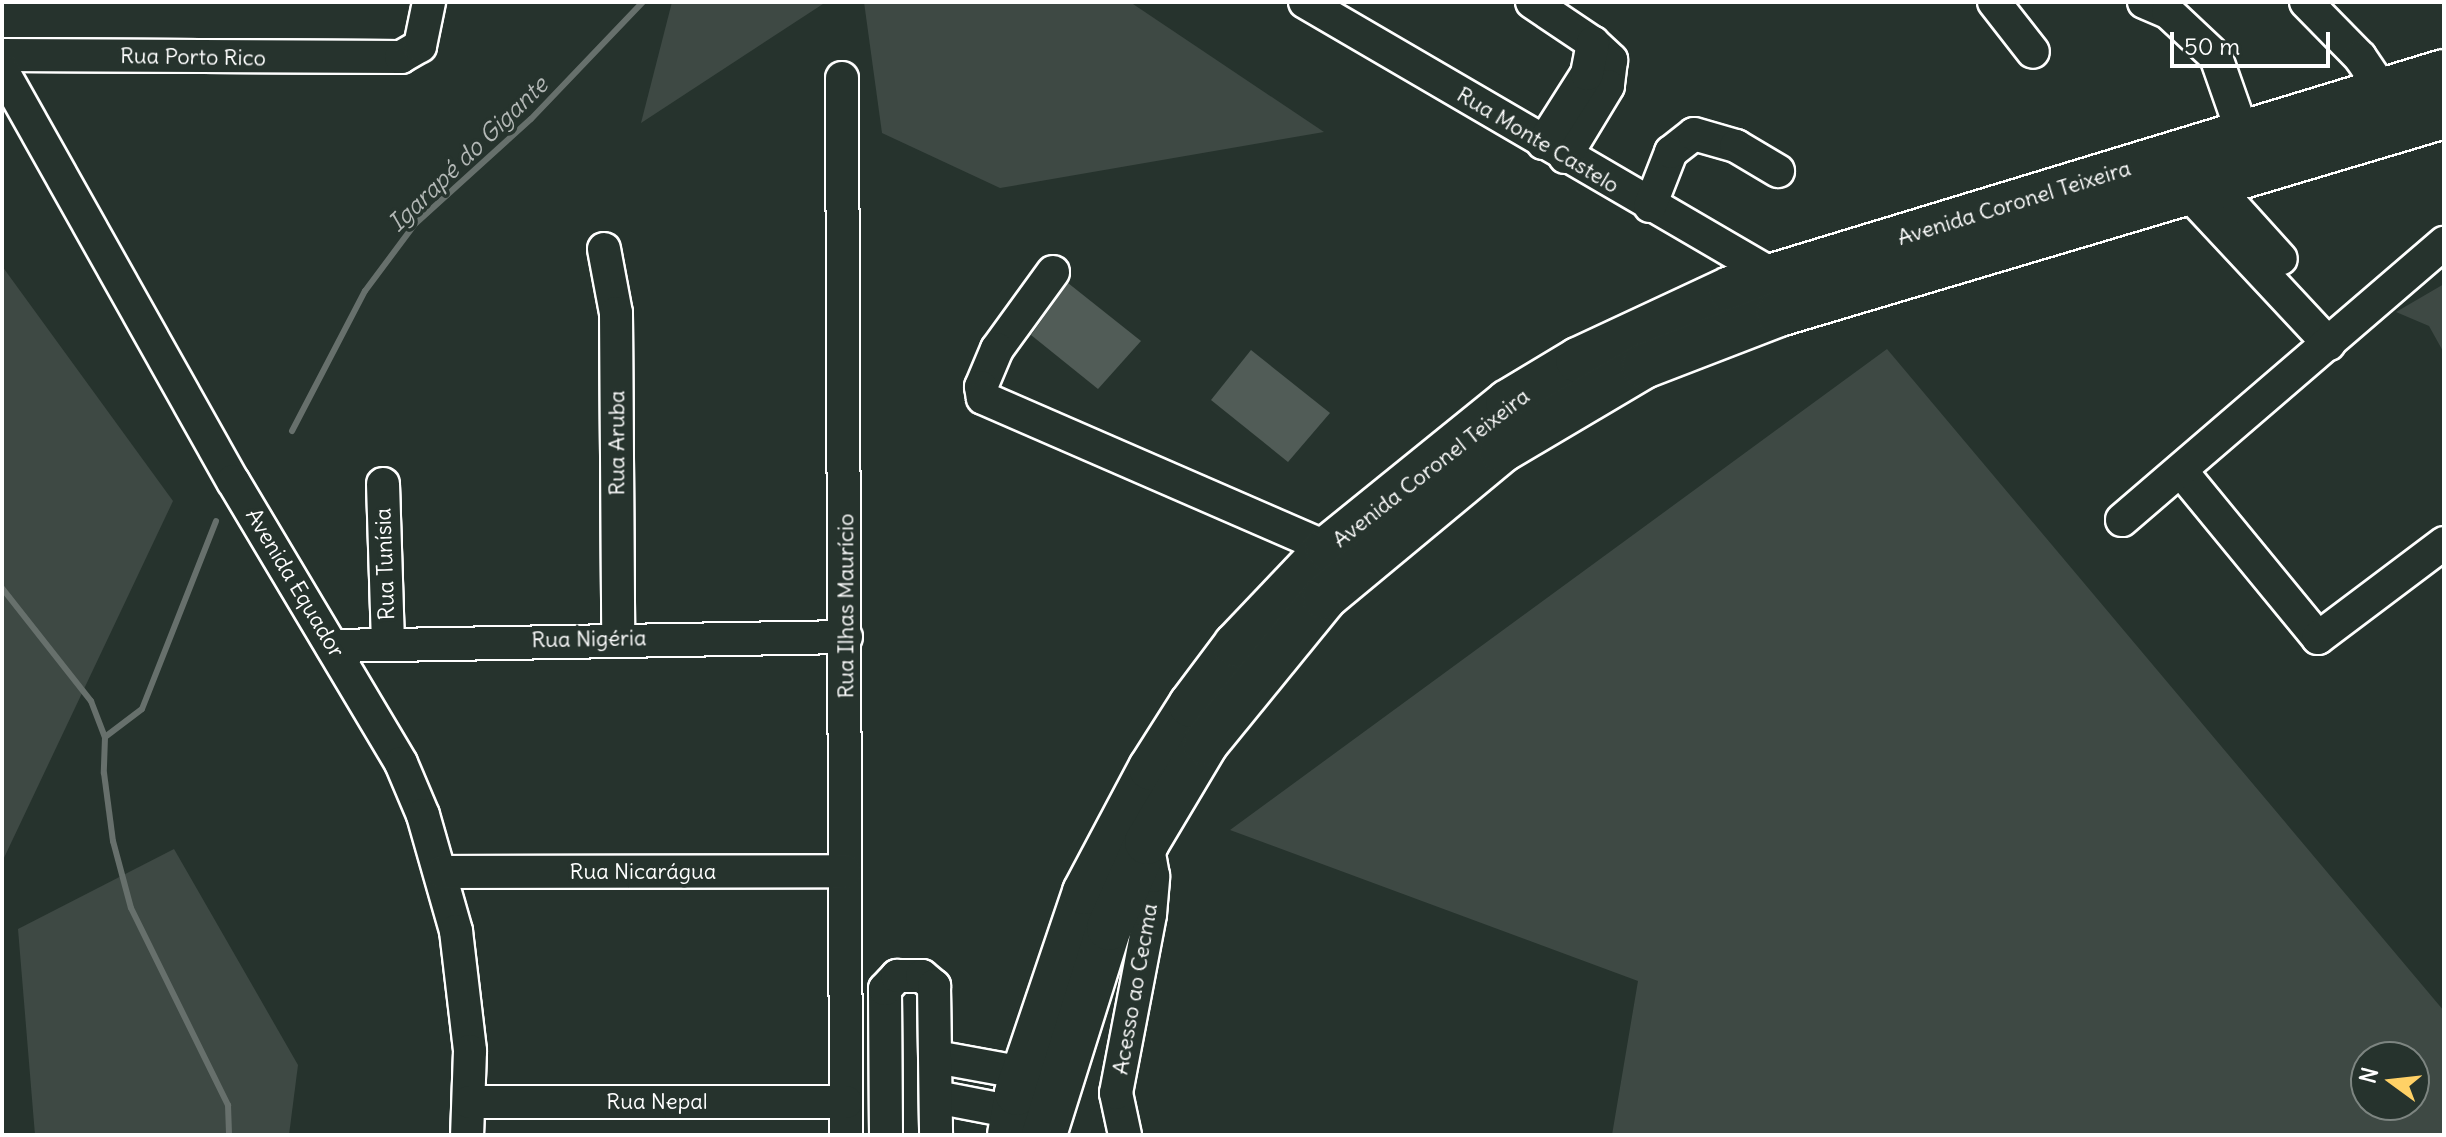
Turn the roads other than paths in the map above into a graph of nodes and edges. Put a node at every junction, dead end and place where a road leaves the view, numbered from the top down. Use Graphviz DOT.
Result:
graph roads {
  1 [pos="429,2"];
  2 [pos="1305,2"];
  3 [pos="1532,2"];
  4 [pos="1994,2"];
  5 [pos="2144,2"];
  6 [pos="2306,2"];
  7 [pos="2033,52"];
  8 [pos="2,55"];
  9 [pos="2,70"];
  10 [pos="2444,72"];
  11 [pos="842,78"];
  12 [pos="2383,91"];
  13 [pos="2444,116"];
  14 [pos="2243,134"];
  15 [pos="1554,150"];
  16 [pos="1778,171"];
  17 [pos="2202,190"];
  18 [pos="1650,206"];
  19 [pos="2444,243"];
  20 [pos="604,249"];
  21 [pos="1053,272"];
  22 [pos="1773,275"];
  23 [pos="2337,337"];
  24 [pos="2181,471"];
  25 [pos="383,484"];
  26 [pos="2122,520"];
  27 [pos="2444,543"];
  28 [pos="1328,548"];
  29 [pos="846,637"];
  30 [pos="618,638"];
  31 [pos="388,643"];
  32 [pos="332,646"];
  33 [pos="1147,842"];
  34 [pos="845,871"];
  35 [pos="442,872"];
  36 [pos="936,1057"];
  37 [pos="936,1097"];
  38 [pos="469,1102"];
  39 [pos="846,1102"];
  40 [pos="1023,1114"];
  41 [pos="467,1135"];
  42 [pos="846,1135"];
  43 [pos="886,1135"];
  44 [pos="936,1135"];
  45 [pos="1125,1135"];
  1 -- 8 [label="street, Rua Porto Rico"];
  2 -- 15 [label="street, Rua Monte Castelo"];
  3 -- 15 [label="street"];
  4 -- 7 [label="street"];
  5 -- 14 [label="street"];
  6 -- 12 [label="street"];
  9 -- 32 [label="street, Avenida Equador"];
  10 -- 12 [label="highway, Avenida Coronel Teixeira"];
  11 -- 29 [label="street, Rua Ilhas Maurício"];
  12 -- 14 [label="highway, Avenida Coronel Teixeira"];
  13 -- 17 [label="highway, Avenida Coronel Teixeira"];
  14 -- 22 [label="highway, Avenida Coronel Teixeira"];
  15 -- 18 [label="street, Rua Monte Castelo"];
  16 -- 18 [label="street"];
  17 -- 23 [label="street"];
  17 -- 33 [label="highway, Avenida Coronel Teixeira"];
  18 -- 22 [label="street, Rua Monte Castelo"];
  19 -- 23 [label="street"];
  20 -- 30 [label="street, Rua Aruba"];
  21 -- 28 [label="street"];
  22 -- 28 [label="highway, Avenida Coronel Teixeira"];
  23 -- 24 [label="street"];
  24 -- 26 [label="street"];
  24 -- 27 [label="street"];
  25 -- 31 [label="street, Rua Tunísia"];
  28 -- 40 [label="highway, Avenida Coronel Teixeira"];
  29 -- 30 [label="street, Rua Nigéria"];
  29 -- 34 [label="street, Rua Ilhas Maurício"];
  30 -- 31 [label="street, Rua Nigéria"];
  31 -- 32 [label="street, Rua Nigéria"];
  32 -- 35 [label="street, Avenida Equador"];
  33 -- 40 [label="highway, Avenida Coronel Teixeira"];
  33 -- 45 [label="street, Acesso ao Cecma"];
  34 -- 35 [label="street, Rua Nicarágua"];
  34 -- 39 [label="street, Rua Ilhas Maurício"];
  35 -- 38 [label="street, Avenida Equador"];
  36 -- 37 [label="street"];
  36 -- 40 [label="street"];
  36 -- 43 [label="street"];
  37 -- 40 [label="street"];
  37 -- 44 [label="street"];
  38 -- 39 [label="street, Rua Nepal"];
  38 -- 41 [label="street, Avenida Equador"];
  39 -- 42 [label="street, Rua Ilhas Maurício"];
}
